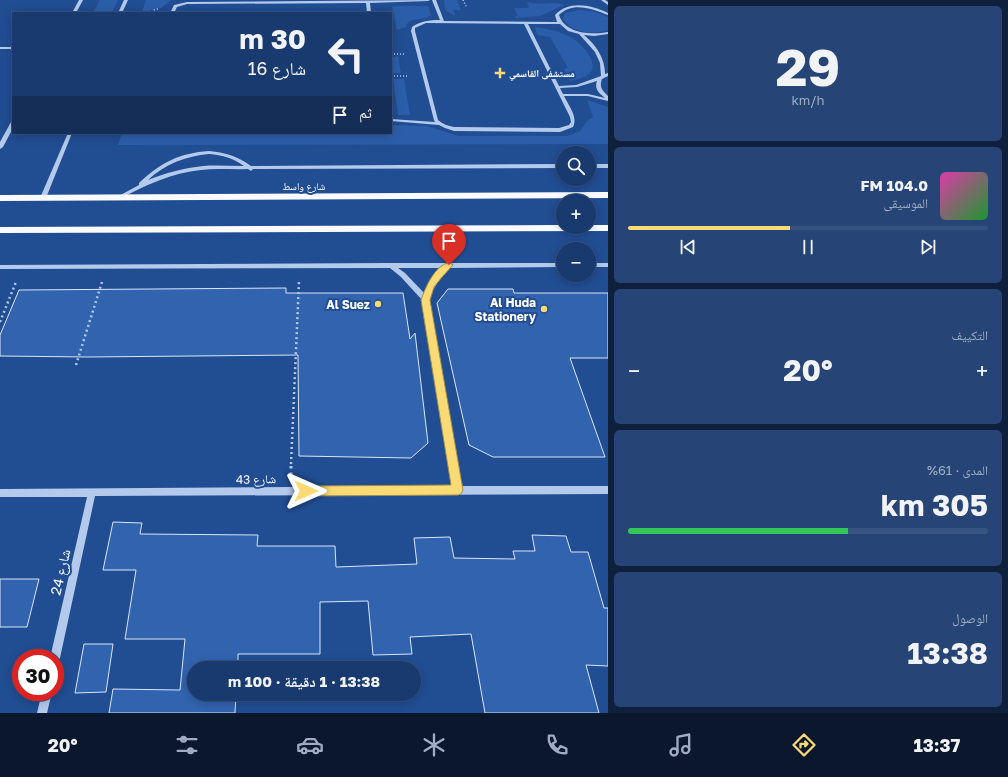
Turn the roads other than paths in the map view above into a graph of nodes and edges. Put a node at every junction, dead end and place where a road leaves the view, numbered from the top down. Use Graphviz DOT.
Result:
graph roads {
  1 [pos="81,0"];
  2 [pos="126,0"];
  3 [pos="428,0"];
  4 [pos="434,0"];
  5 [pos="603,0"];
  6 [pos="368,2"];
  7 [pos="608,4"];
  8 [pos="75,12"];
  9 [pos="120,12"];
  10 [pos="173,12"];
  11 [pos="369,12"];
  12 [pos="607,12"];
  13 [pos="443,22"];
  14 [pos="526,23"];
  15 [pos="560,23"];
  16 [pos="579,32"];
  17 [pos="608,33"];
  18 [pos="0,48"];
  19 [pos="12,48"];
  20 [pos="604,76"];
  21 [pos="557,87"];
  22 [pos="561,95"];
  23 [pos="608,99"];
  24 [pos="392,120"];
  25 [pos="439,124"];
  26 [pos="12,125"];
  27 [pos="70,134"];
  28 [pos="0,147"];
  29 [pos="556,166"];
  30 [pos="596,166"];
  31 [pos="608,166"];
  32 [pos="251,169"];
  33 [pos="139,186"];
  34 [pos="608,195"];
  35 [pos="0,198"];
  36 [pos="43,198"];
  37 [pos="118,198"];
  38 [pos="608,228"];
  39 [pos="0,230"];
  40 [pos="390,265"];
  41 [pos="449,265"];
  42 [pos="556,265"];
  43 [pos="596,265"];
  44 [pos="608,265"];
  45 [pos="0,267"];
  46 [pos="426,300"];
  47 [pos="458,490"];
  48 [pos="608,490"];
  49 [pos="0,493"];
  50 [pos="92,493"];
  51 [pos="57,649"];
  52 [pos="45,701"];
  53 [pos="42,713"];
  1 -- 8 [label="street"];
  2 -- 9 [label="street"];
  3 -- 6 [label="street"];
  4 -- 13 [label="street"];
  5 -- 7 [label="street"];
  6 -- 10 [label="street"];
  6 -- 11 [label="street"];
  12 -- 15 [label="street"];
  13 -- 14 [label="street"];
  13 -- 25 [label="street"];
  14 -- 15 [label="street"];
  14 -- 21 [label="street"];
  15 -- 16 [label="street"];
  16 -- 17 [label="street"];
  16 -- 20 [label="street"];
  18 -- 19 [label="street"];
  20 -- 21 [label="street"];
  20 -- 23 [label="street"];
  21 -- 22 [label="street"];
  22 -- 23 [label="street"];
  22 -- 25 [label="street"];
  24 -- 25 [label="street"];
  26 -- 28 [label="street"];
  27 -- 36 [label="street"];
  29 -- 32 [label="street"];
  30 -- 31 [label="street"];
  32 -- 33 [label="street"];
  32 -- 33 [label="street"];
  33 -- 37 [label="street"];
  34 -- 37 [label="main road, شارع واسط"];
  35 -- 36 [label="main road, شارع واسط"];
  36 -- 37 [label="main road, شارع واسط"];
  38 -- 39 [label="main road"];
  40 -- 41 [label="street"];
  40 -- 45 [label="street"];
  40 -- 46 [label="street"];
  41 -- 42 [label="street"];
  41 -- 46 [label="street"];
  43 -- 44 [label="street"];
  46 -- 47 [label="street"];
  47 -- 48 [label="street, شارع 43"];
  47 -- 50 [label="street, شارع 43"];
  49 -- 50 [label="street, شارع 43"];
  50 -- 51 [label="street, شارع 24"];
  52 -- 53 [label="street"];
}
